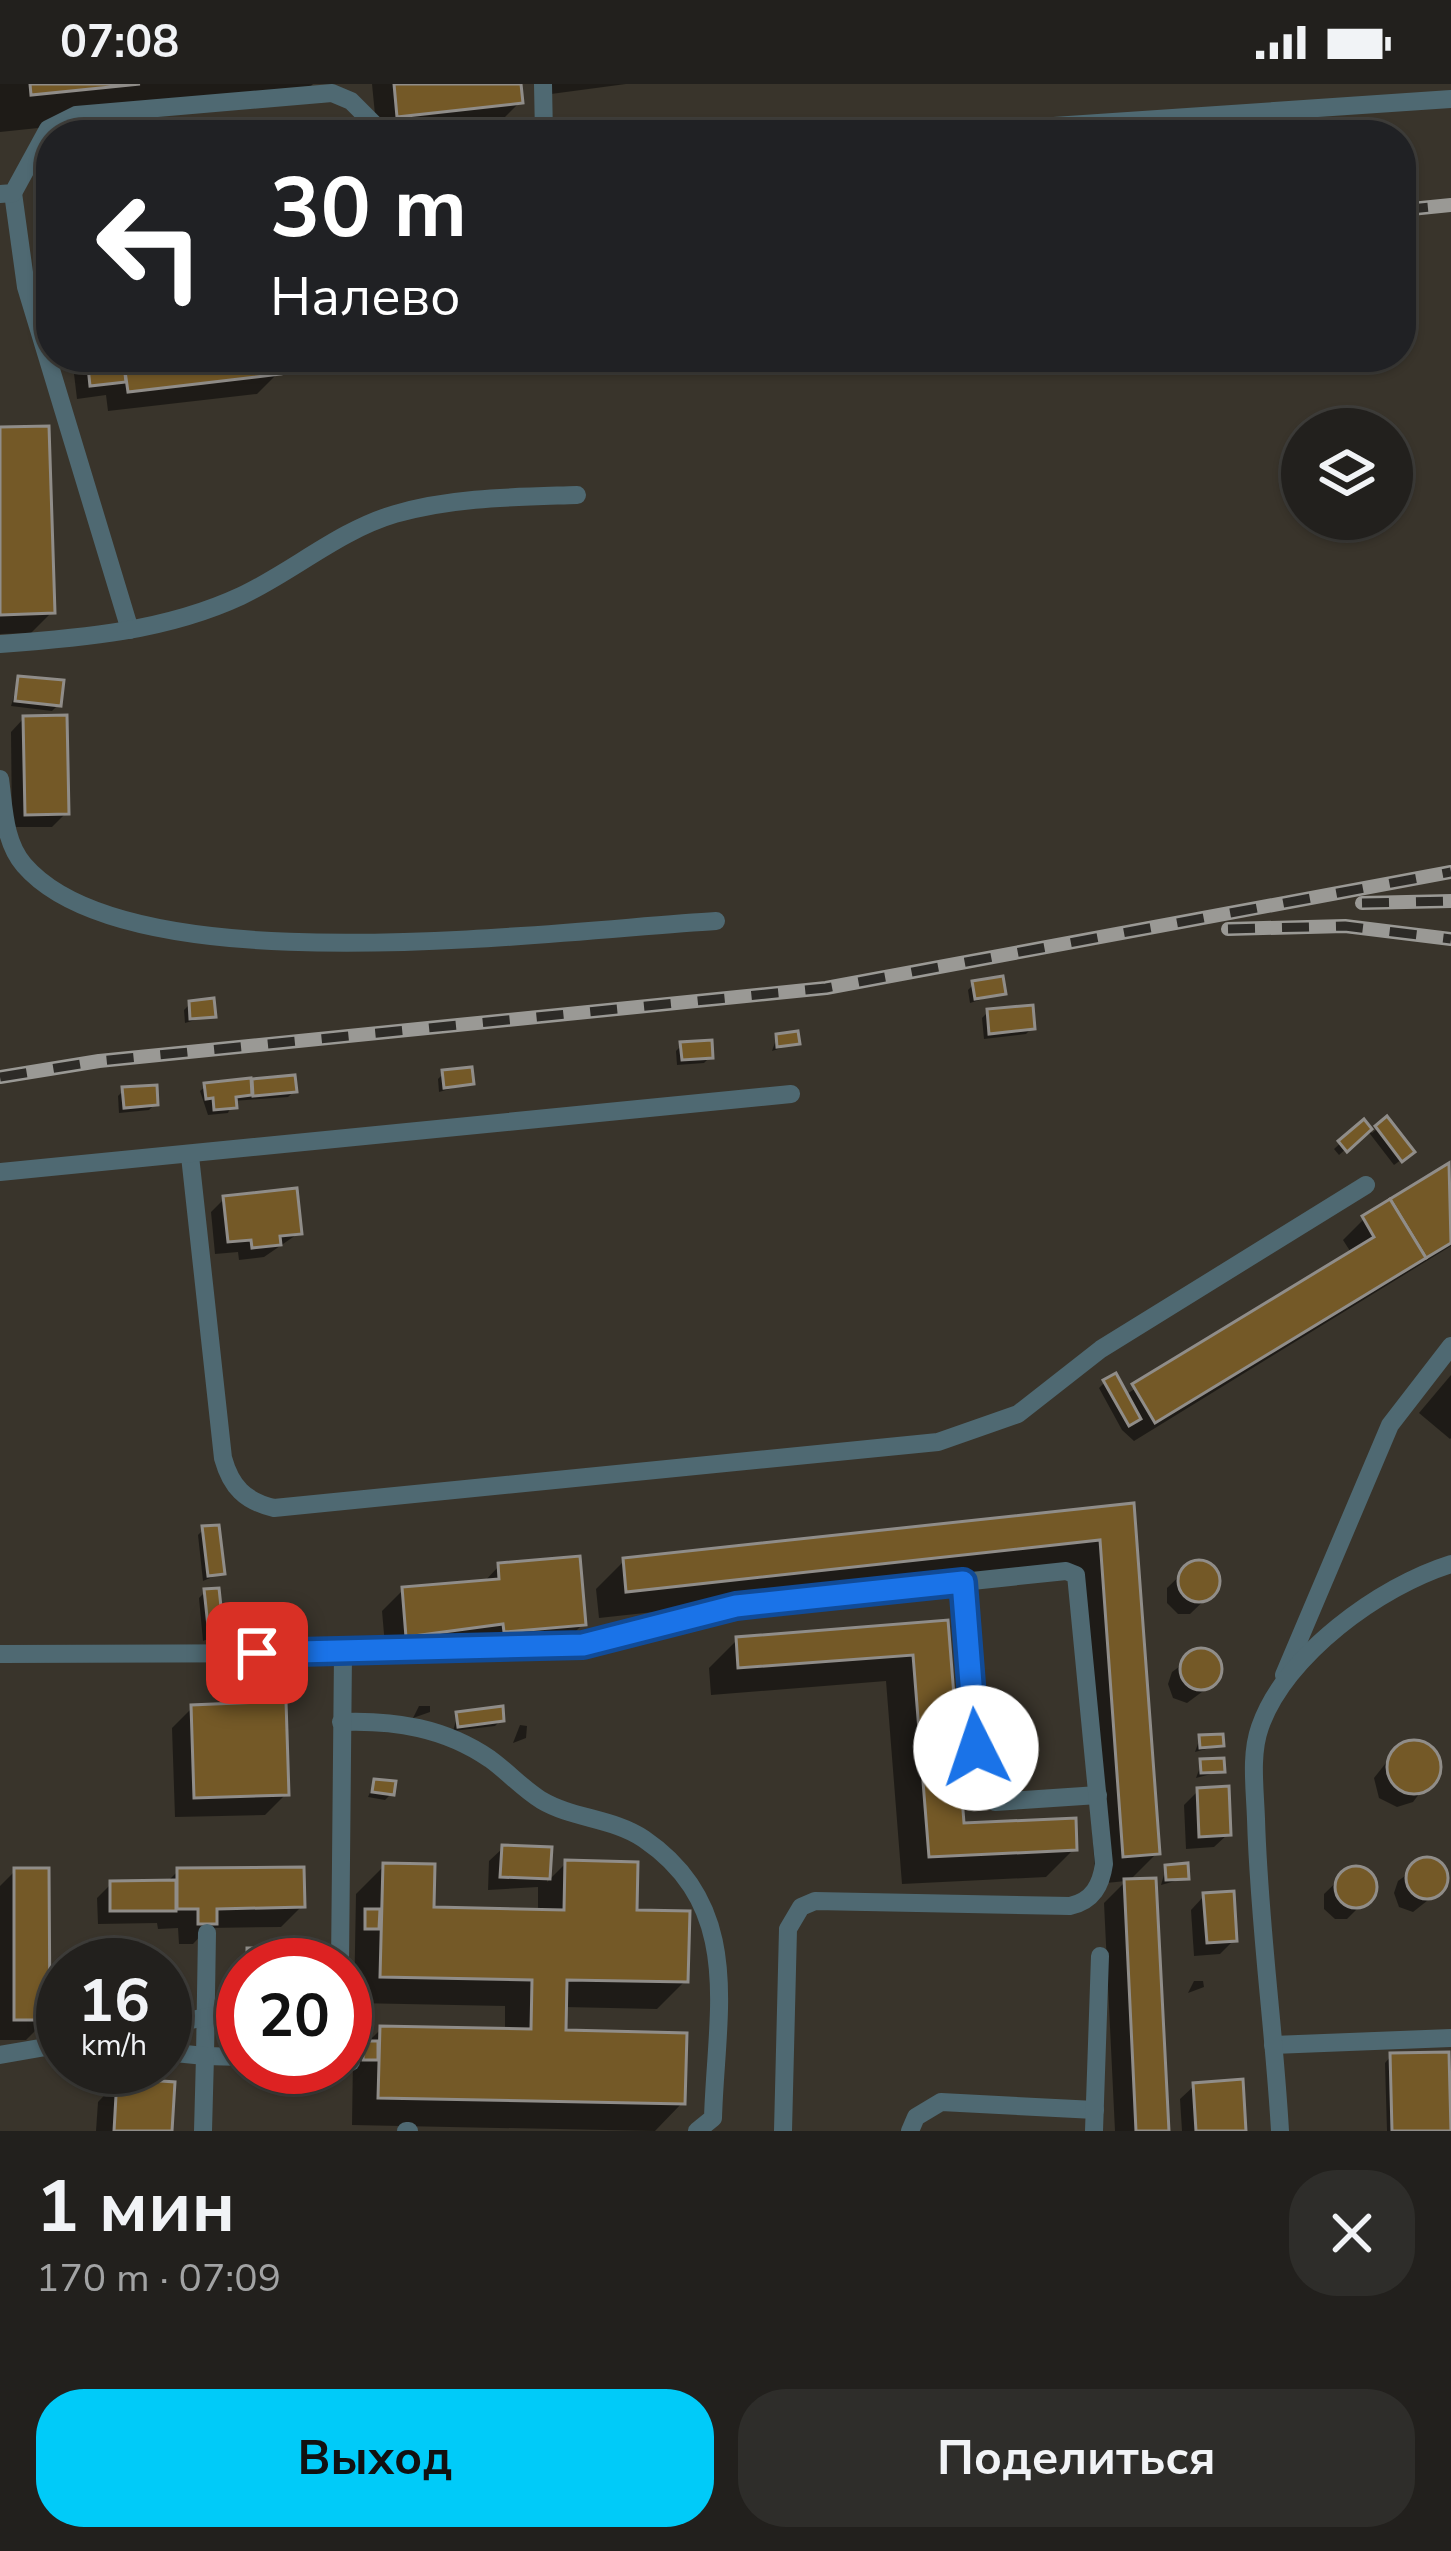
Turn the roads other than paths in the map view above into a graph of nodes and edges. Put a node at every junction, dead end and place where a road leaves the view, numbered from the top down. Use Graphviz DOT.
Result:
graph roads {
  1 [pos="543,84"];
  2 [pos="1451,99"];
  3 [pos="66,120"];
  4 [pos="370,120"];
  5 [pos="544,120"];
  6 [pos="1142,120"];
  7 [pos="36,148"];
  8 [pos="7,193"];
  9 [pos="36,320"];
  10 [pos="52,372"];
  11 [pos="577,495"];
  12 [pos="130,630"];
  13 [pos="0,644"];
  14 [pos="0,779"];
  15 [pos="716,921"];
  16 [pos="791,1094"];
  17 [pos="190,1156"];
  18 [pos="0,1172"];
  19 [pos="1366,1185"];
  20 [pos="1451,1346"];
  21 [pos="1451,1564"];
  22 [pos="963,1582"];
  23 [pos="343,1653"];
  24 [pos="0,1654"];
  25 [pos="1278,1690"];
  26 [pos="341,1722"];
  27 [pos="1098,1796"];
  28 [pos="207,1933"];
  29 [pos="340,1938"];
  30 [pos="1100,1956"];
  31 [pos="216,2015"];
  32 [pos="205,2017"];
  33 [pos="192,2020"];
  34 [pos="1451,2038"];
  35 [pos="1273,2045"];
  36 [pos="36,2049"];
  37 [pos="0,2055"];
  38 [pos="192,2055"];
  39 [pos="205,2056"];
  40 [pos="216,2056"];
  41 [pos="1095,2110"];
  42 [pos="203,2131"];
  43 [pos="697,2131"];
  44 [pos="783,2131"];
  45 [pos="910,2131"];
  46 [pos="1094,2131"];
  47 [pos="1280,2131"];
  1 -- 5 [label="lane"];
  2 -- 6 [label="lane"];
  3 -- 4 [label="lane"];
  7 -- 8 [label="lane"];
  8 -- 9 [label="lane"];
  10 -- 12 [label="lane"];
  11 -- 12 [label="lane"];
  12 -- 13 [label="lane"];
  14 -- 15 [label="lane"];
  16 -- 17 [label="lane"];
  17 -- 18 [label="lane"];
  17 -- 19 [label="lane"];
  20 -- 25 [label="lane"];
  21 -- 25 [label="lane"];
  22 -- 23 [label="lane"];
  22 -- 27 [label="lane"];
  22 -- 27 [label="lane"];
  23 -- 24 [label="lane"];
  23 -- 26 [label="lane"];
  25 -- 35 [label="lane"];
  26 -- 29 [label="lane"];
  26 -- 43 [label="lane"];
  27 -- 44 [label="lane"];
  28 -- 32 [label="lane"];
  30 -- 41 [label="lane"];
  31 -- 32 [label="lane"];
  32 -- 33 [label="lane"];
  32 -- 39 [label="lane"];
  34 -- 35 [label="lane"];
  35 -- 47 [label="lane"];
  36 -- 37 [label="lane"];
  38 -- 39 [label="lane"];
  39 -- 40 [label="lane"];
  39 -- 42 [label="lane"];
  41 -- 45 [label="lane"];
  41 -- 46 [label="lane"];
}
